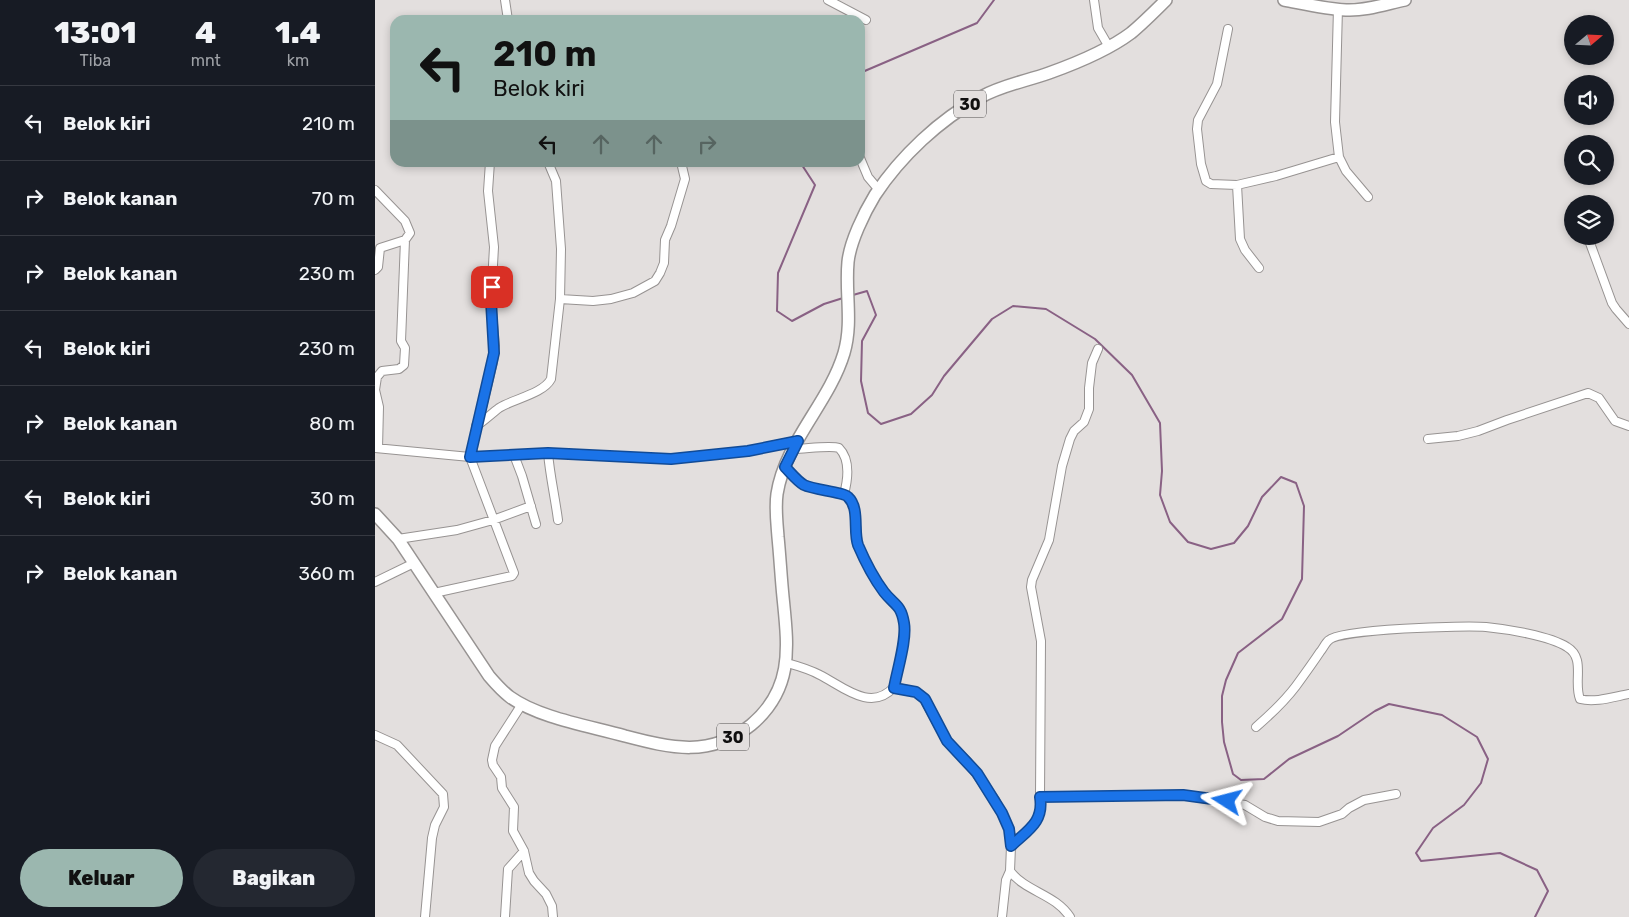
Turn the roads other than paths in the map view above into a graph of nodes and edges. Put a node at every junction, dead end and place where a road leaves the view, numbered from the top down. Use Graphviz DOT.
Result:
graph roads {
  1 [pos="505,0"];
  2 [pos="828,0"];
  3 [pos="1093,0"];
  4 [pos="1166,0"];
  5 [pos="1284,0"];
  6 [pos="1405,0"];
  7 [pos="1381,2"];
  8 [pos="1332,6"];
  9 [pos="507,15"];
  10 [pos="856,15"];
  11 [pos="1228,29"];
  12 [pos="1109,47"];
  13 [pos="1339,157"];
  14 [pos="489,167"];
  15 [pos="550,167"];
  16 [pos="682,167"];
  17 [pos="864,167"];
  18 [pos="1237,185"];
  19 [pos="375,190"];
  20 [pos="879,190"];
  21 [pos="1368,197"];
  22 [pos="405,240"];
  23 [pos="1590,245"];
  24 [pos="1259,268"];
  25 [pos="375,270"];
  26 [pos="560,299"];
  27 [pos="1629,324"];
  28 [pos="1098,349"];
  29 [pos="476,426"];
  30 [pos="1629,426"];
  31 [pos="1428,439"];
  32 [pos="796,445"];
  33 [pos="377,448"];
  34 [pos="548,453"];
  35 [pos="514,455"];
  36 [pos="470,457"];
  37 [pos="785,467"];
  38 [pos="844,494"];
  39 [pos="531,506"];
  40 [pos="375,514"];
  41 [pos="493,520"];
  42 [pos="558,520"];
  43 [pos="536,524"];
  44 [pos="398,539"];
  45 [pos="414,563"];
  46 [pos="375,582"];
  47 [pos="435,593"];
  48 [pos="787,663"];
  49 [pos="894,688"];
  50 [pos="1629,694"];
  51 [pos="522,704"];
  52 [pos="1256,727"];
  53 [pos="375,735"];
  54 [pos="1396,794"];
  55 [pos="1040,797"];
  56 [pos="1011,846"];
  57 [pos="524,851"];
  58 [pos="1010,871"];
  59 [pos="425,917"];
  60 [pos="505,917"];
  61 [pos="553,917"];
  62 [pos="1002,917"];
  63 [pos="1070,917"];
  1 -- 9 [label="street"];
  2 -- 10 [label="street"];
  3 -- 12 [label="street"];
  4 -- 12 [label="highway, 30"];
  5 -- 8 [label="highway"];
  6 -- 7 [label="highway"];
  7 -- 8 [label="highway"];
  8 -- 13 [label="street"];
  11 -- 18 [label="street"];
  12 -- 20 [label="highway, 30"];
  13 -- 18 [label="street"];
  13 -- 21 [label="street"];
  14 -- 29 [label="street"];
  15 -- 26 [label="street"];
  16 -- 26 [label="street"];
  17 -- 20 [label="street"];
  18 -- 24 [label="street"];
  19 -- 22 [label="street"];
  20 -- 32 [label="highway, 30"];
  22 -- 25 [label="street"];
  22 -- 33 [label="street"];
  23 -- 27 [label="street"];
  26 -- 29 [label="street"];
  28 -- 55 [label="street"];
  29 -- 36 [label="street"];
  30 -- 31 [label="street"];
  32 -- 34 [label="street"];
  32 -- 37 [label="highway, 30"];
  32 -- 38 [label="street"];
  33 -- 36 [label="street"];
  34 -- 35 [label="street"];
  34 -- 42 [label="street"];
  35 -- 36 [label="street"];
  35 -- 39 [label="street"];
  36 -- 41 [label="street"];
  37 -- 38 [label="street"];
  37 -- 48 [label="highway, 30"];
  38 -- 49 [label="street"];
  39 -- 41 [label="street"];
  39 -- 43 [label="street"];
  40 -- 44 [label="highway, 30"];
  41 -- 44 [label="street"];
  41 -- 47 [label="street"];
  44 -- 45 [label="highway, 30"];
  45 -- 46 [label="street"];
  45 -- 47 [label="highway, 30"];
  47 -- 51 [label="highway, 30"];
  48 -- 49 [label="street"];
  48 -- 51 [label="highway, 30"];
  49 -- 56 [label="street"];
  50 -- 52 [label="street"];
  51 -- 57 [label="street"];
  53 -- 59 [label="street"];
  54 -- 55 [label="street"];
  55 -- 56 [label="street"];
  56 -- 58 [label="street"];
  57 -- 60 [label="street"];
  57 -- 61 [label="street"];
  58 -- 62 [label="street"];
  58 -- 63 [label="street"];
}
